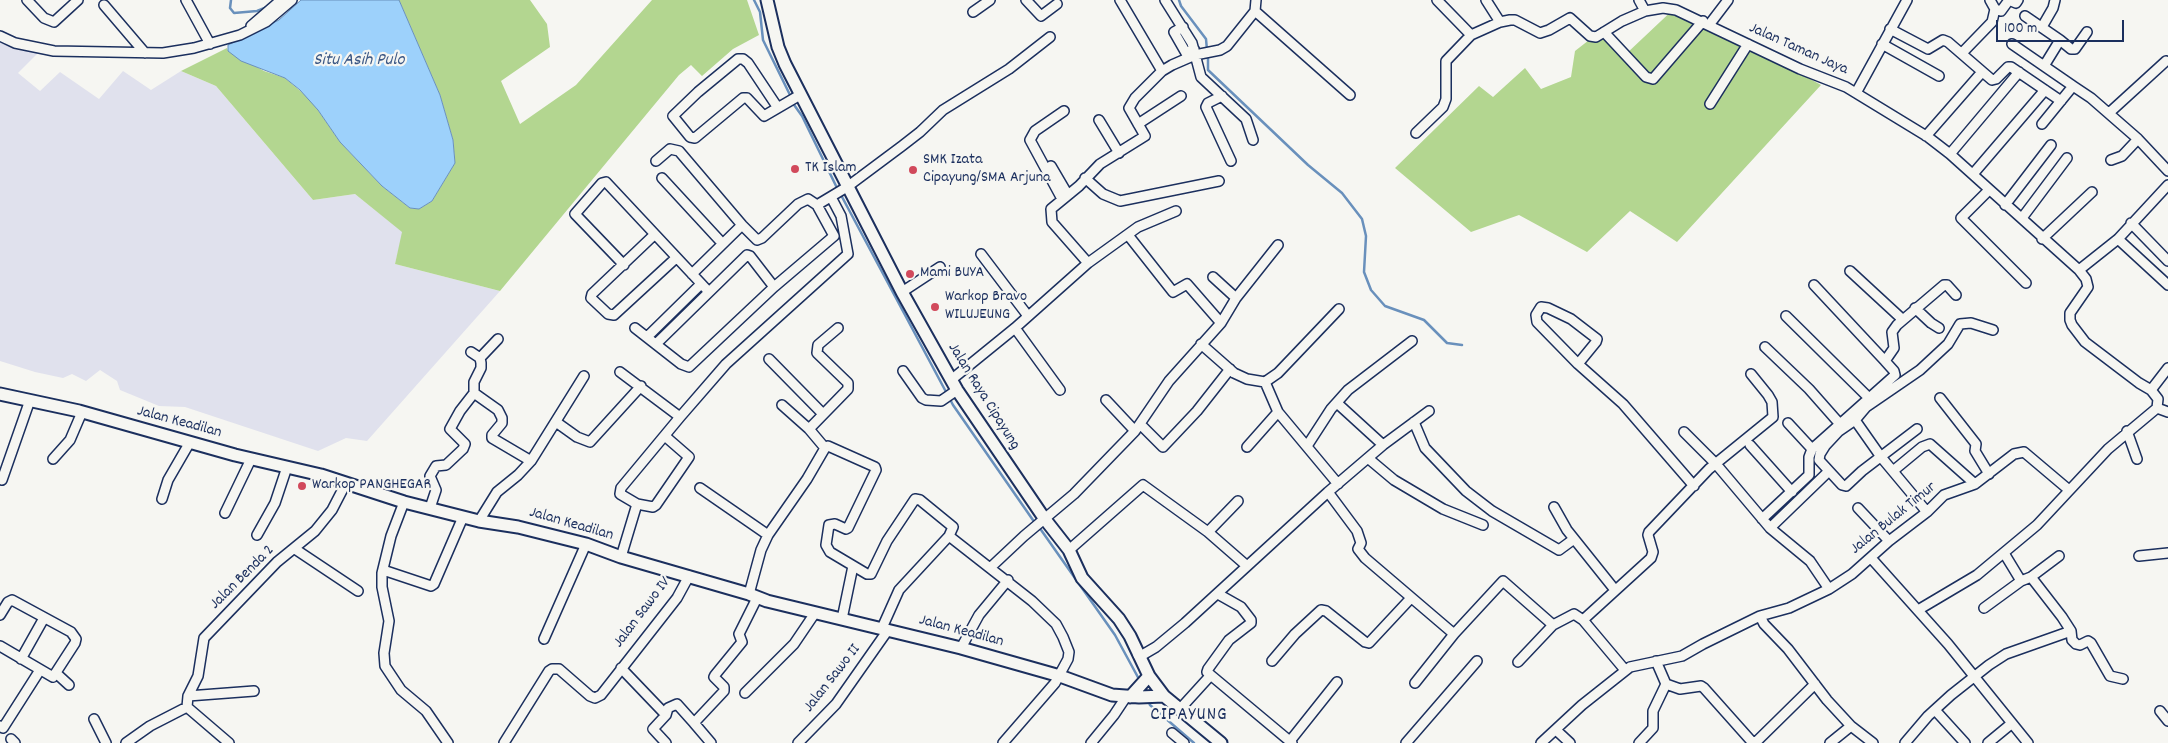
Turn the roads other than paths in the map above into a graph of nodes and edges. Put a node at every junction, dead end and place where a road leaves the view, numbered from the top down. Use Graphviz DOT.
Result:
graph roads {
  1 [pos="27,0"];
  2 [pos="78,0"];
  3 [pos="186,0"];
  4 [pos="281,0"];
  5 [pos="292,0"];
  6 [pos="767,0"];
  7 [pos="1026,0"];
  8 [pos="1120,0"];
  9 [pos="1165,0"];
  10 [pos="1256,0"];
  11 [pos="1437,0"];
  12 [pos="1486,0"];
  13 [pos="1639,0"];
  14 [pos="1728,0"];
  15 [pos="1907,0"];
  16 [pos="1990,0"];
  17 [pos="2009,0"];
  18 [pos="2018,0"];
  19 [pos="2055,0"];
  20 [pos="986,1"];
  21 [pos="1058,4"];
  22 [pos="104,5"];
  23 [pos="1995,9"];
  24 [pos="1255,11"];
  25 [pos="1645,11"];
  26 [pos="973,12"];
  27 [pos="2025,16"];
  28 [pos="1500,22"];
  29 [pos="1706,23"];
  30 [pos="2042,27"];
  31 [pos="1890,29"];
  32 [pos="1604,32"];
  33 [pos="2087,32"];
  34 [pos="1471,34"];
  35 [pos="240,35"];
  36 [pos="0,36"];
  37 [pos="1050,37"];
  38 [pos="2060,40"];
  39 [pos="210,44"];
  40 [pos="1748,44"];
  41 [pos="1882,44"];
  42 [pos="2012,44"];
  43 [pos="1197,52"];
  44 [pos="145,53"];
  45 [pos="1962,53"];
  46 [pos="2166,61"];
  47 [pos="2044,66"];
  48 [pos="1162,72"];
  49 [pos="1982,72"];
  50 [pos="2019,72"];
  51 [pos="1939,76"];
  52 [pos="2073,86"];
  53 [pos="2045,90"];
  54 [pos="1856,92"];
  55 [pos="1350,95"];
  56 [pos="1180,96"];
  57 [pos="1222,96"];
  58 [pos="794,99"];
  59 [pos="2061,101"];
  60 [pos="1710,104"];
  61 [pos="778,108"];
  62 [pos="1064,111"];
  63 [pos="2109,113"];
  64 [pos="1098,120"];
  65 [pos="1138,124"];
  66 [pos="2042,124"];
  67 [pos="1416,133"];
  68 [pos="1926,136"];
  69 [pos="2138,139"];
  70 [pos="1253,140"];
  71 [pos="2051,145"];
  72 [pos="1043,153"];
  73 [pos="1118,153"];
  74 [pos="1950,154"];
  75 [pos="2067,158"];
  76 [pos="2111,160"];
  77 [pos="656,161"];
  78 [pos="1231,161"];
  79 [pos="2168,171"];
  80 [pos="1973,174"];
  81 [pos="662,178"];
  82 [pos="1085,178"];
  83 [pos="1219,181"];
  84 [pos="2168,185"];
  85 [pos="845,188"];
  86 [pos="1989,190"];
  87 [pos="2092,192"];
  88 [pos="1065,197"];
  89 [pos="824,201"];
  90 [pos="2005,206"];
  91 [pos="1176,211"];
  92 [pos="2022,218"];
  93 [pos="2131,223"];
  94 [pos="742,225"];
  95 [pos="654,235"];
  96 [pos="1128,235"];
  97 [pos="2118,238"];
  98 [pos="2042,239"];
  99 [pos="722,243"];
  100 [pos="1278,245"];
  101 [pos="981,254"];
  102 [pos="676,258"];
  103 [pos="2168,261"];
  104 [pos="1088,263"];
  105 [pos="624,265"];
  106 [pos="940,266"];
  107 [pos="2079,270"];
  108 [pos="1850,271"];
  109 [pos="692,274"];
  110 [pos="1213,277"];
  111 [pos="2026,283"];
  112 [pos="701,284"];
  113 [pos="1814,285"];
  114 [pos="2168,285"];
  115 [pos="774,287"];
  116 [pos="709,292"];
  117 [pos="902,292"];
  118 [pos="1956,295"];
  119 [pos="1236,298"];
  120 [pos="1916,308"];
  121 [pos="1339,309"];
  122 [pos="1028,316"];
  123 [pos="1786,316"];
  124 [pos="1902,319"];
  125 [pos="1221,323"];
  126 [pos="635,328"];
  127 [pos="838,328"];
  128 [pos="1015,328"];
  129 [pos="1939,328"];
  130 [pos="1992,330"];
  131 [pos="647,337"];
  132 [pos="498,339"];
  133 [pos="1412,341"];
  134 [pos="656,344"];
  135 [pos="1201,344"];
  136 [pos="1765,347"];
  137 [pos="471,352"];
  138 [pos="480,358"];
  139 [pos="769,359"];
  140 [pos="1885,361"];
  141 [pos="1578,364"];
  142 [pos="2168,368"];
  143 [pos="1230,369"];
  144 [pos="903,371"];
  145 [pos="620,372"];
  146 [pos="1752,374"];
  147 [pos="584,376"];
  148 [pos="1265,382"];
  149 [pos="641,386"];
  150 [pos="954,388"];
  151 [pos="1060,390"];
  152 [pos="2151,390"];
  153 [pos="474,393"];
  154 [pos="0,394"];
  155 [pos="1868,397"];
  156 [pos="1940,398"];
  157 [pos="30,400"];
  158 [pos="1106,400"];
  159 [pos="1337,402"];
  160 [pos="782,405"];
  161 [pos="2158,408"];
  162 [pos="1429,411"];
  163 [pos="82,412"];
  164 [pos="1278,412"];
  165 [pos="2168,412"];
  166 [pos="823,414"];
  167 [pos="680,417"];
  168 [pos="1855,420"];
  169 [pos="556,422"];
  170 [pos="1414,422"];
  171 [pos="1788,423"];
  172 [pos="1839,424"];
  173 [pos="1138,428"];
  174 [pos="809,429"];
  175 [pos="1917,429"];
  176 [pos="2127,431"];
  177 [pos="1684,432"];
  178 [pos="666,437"];
  179 [pos="190,442"];
  180 [pos="1383,445"];
  181 [pos="1750,445"];
  182 [pos="1308,446"];
  183 [pos="1247,447"];
  184 [pos="825,448"];
  185 [pos="1812,449"];
  186 [pos="1881,456"];
  187 [pos="53,459"];
  188 [pos="251,459"];
  189 [pos="1369,459"];
  190 [pos="2138,459"];
  191 [pos="531,461"];
  192 [pos="1716,464"];
  193 [pos="286,467"];
  194 [pos="1829,471"];
  195 [pos="1893,471"];
  196 [pos="1989,474"];
  197 [pos="2,480"];
  198 [pos="346,483"];
  199 [pos="1338,484"];
  200 [pos="1975,484"];
  201 [pos="1694,486"];
  202 [pos="700,488"];
  203 [pos="2069,490"];
  204 [pos="1328,492"];
  205 [pos="1792,492"];
  206 [pos="162,499"];
  207 [pos="1238,501"];
  208 [pos="404,502"];
  209 [pos="636,504"];
  210 [pos="1554,507"];
  211 [pos="430,508"];
  212 [pos="1858,508"];
  213 [pos="1927,512"];
  214 [pos="225,513"];
  215 [pos="463,517"];
  216 [pos="1043,519"];
  217 [pos="1762,519"];
  218 [pos="479,521"];
  219 [pos="1482,525"];
  220 [pos="1770,528"];
  221 [pos="1208,532"];
  222 [pos="257,535"];
  223 [pos="768,535"];
  224 [pos="949,536"];
  225 [pos="1574,539"];
  226 [pos="1889,541"];
  227 [pos="586,544"];
  228 [pos="295,549"];
  229 [pos="1068,550"];
  230 [pos="2004,553"];
  231 [pos="2168,553"];
  232 [pos="2058,556"];
  233 [pos="2139,556"];
  234 [pos="622,558"];
  235 [pos="1871,558"];
  236 [pos="853,566"];
  237 [pos="1247,566"];
  238 [pos="991,567"];
  239 [pos="383,570"];
  240 [pos="688,576"];
  241 [pos="2031,577"];
  242 [pos="1008,580"];
  243 [pos="2021,581"];
  244 [pos="1829,589"];
  245 [pos="1615,590"];
  246 [pos="358,591"];
  247 [pos="1218,594"];
  248 [pos="753,596"];
  249 [pos="1411,598"];
  250 [pos="1984,608"];
  251 [pos="1918,610"];
  252 [pos="814,613"];
  253 [pos="0,616"];
  254 [pos="1760,616"];
  255 [pos="44,618"];
  256 [pos="842,619"];
  257 [pos="1583,620"];
  258 [pos="1554,625"];
  259 [pos="885,629"];
  260 [pos="2070,631"];
  261 [pos="1454,634"];
  262 [pos="544,639"];
  263 [pos="3,648"];
  264 [pos="961,648"];
  265 [pos="1138,655"];
  266 [pos="0,658"];
  267 [pos="21,659"];
  268 [pos="1272,661"];
  269 [pos="1477,661"];
  270 [pos="1656,661"];
  271 [pos="1518,662"];
  272 [pos="621,668"];
  273 [pos="40,670"];
  274 [pos="1625,670"];
  275 [pos="57,674"];
  276 [pos="1060,676"];
  277 [pos="1210,676"];
  278 [pos="1974,676"];
  279 [pos="1147,678"];
  280 [pos="2123,679"];
  281 [pos="1337,682"];
  282 [pos="1415,683"];
  283 [pos="1666,684"];
  284 [pos="1815,684"];
  285 [pos="69,685"];
  286 [pos="254,691"];
  287 [pos="745,693"];
  288 [pos="1133,695"];
  289 [pos="188,696"];
  290 [pos="1158,697"];
  291 [pos="187,707"];
  292 [pos="1180,709"];
  293 [pos="1935,710"];
  294 [pos="2160,711"];
  295 [pos="666,715"];
  296 [pos="94,719"];
  297 [pos="2168,721"];
  298 [pos="694,723"];
  299 [pos="2011,724"];
  300 [pos="0,726"];
  301 [pos="1851,726"];
  302 [pos="1556,730"];
  303 [pos="1172,733"];
  304 [pos="1291,742"];
  305 [pos="106,743"];
  306 [pos="126,743"];
  307 [pos="230,743"];
  308 [pos="448,743"];
  309 [pos="504,743"];
  310 [pos="666,743"];
  311 [pos="711,743"];
  312 [pos="798,743"];
  313 [pos="1003,743"];
  314 [pos="1091,743"];
  315 [pos="1184,743"];
  316 [pos="1220,743"];
  317 [pos="1406,743"];
  318 [pos="1541,743"];
  319 [pos="1570,743"];
  320 [pos="1639,743"];
  321 [pos="1754,743"];
  322 [pos="1830,743"];
  323 [pos="1873,743"];
  324 [pos="1906,743"];
  325 [pos="1965,743"];
  326 [pos="1988,743"];
  327 [pos="2028,743"];
  1 -- 2 [label="street"];
  3 -- 39 [label="street"];
  4 -- 35 [label="street"];
  5 -- 35 [label="street"];
  6 -- 58 [label="main road, Jalan Raya Cipayung"];
  7 -- 21 [label="street"];
  8 -- 48 [label="street"];
  9 -- 43 [label="street"];
  10 -- 24 [label="street"];
  11 -- 34 [label="street"];
  12 -- 28 [label="street"];
  13 -- 25 [label="street"];
  14 -- 29 [label="street"];
  15 -- 31 [label="street"];
  16 -- 23 [label="street"];
  17 -- 18 [label="street"];
  17 -- 23 [label="street"];
  19 -- 30 [label="street"];
  20 -- 26 [label="street"];
  22 -- 44 [label="street"];
  23 -- 45 [label="street"];
  24 -- 43 [label="street"];
  24 -- 55 [label="street"];
  25 -- 29 [label="street, Jalan Taman Jaya"];
  25 -- 32 [label="street, Jalan Taman Jaya"];
  27 -- 30 [label="street"];
  28 -- 32 [label="street"];
  28 -- 34 [label="street"];
  29 -- 32 [label="street"];
  29 -- 40 [label="street, Jalan Taman Jaya"];
  30 -- 38 [label="street"];
  31 -- 41 [label="street"];
  31 -- 45 [label="street"];
  33 -- 38 [label="street"];
  34 -- 67 [label="street"];
  35 -- 39 [label="street"];
  36 -- 44 [label="street"];
  37 -- 85 [label="street"];
  38 -- 47 [label="street"];
  39 -- 44 [label="street"];
  40 -- 54 [label="street, Jalan Taman Jaya"];
  40 -- 60 [label="street"];
  41 -- 51 [label="street"];
  41 -- 54 [label="street"];
  42 -- 47 [label="street"];
  43 -- 48 [label="street"];
  43 -- 57 [label="street"];
  45 -- 49 [label="street"];
  46 -- 63 [label="street"];
  47 -- 52 [label="street"];
  48 -- 65 [label="street"];
  49 -- 50 [label="street"];
  49 -- 68 [label="street"];
  50 -- 53 [label="street"];
  50 -- 74 [label="street"];
  52 -- 59 [label="street"];
  52 -- 63 [label="street"];
  53 -- 59 [label="street"];
  53 -- 80 [label="street"];
  54 -- 68 [label="street, Jalan Taman Jaya"];
  56 -- 65 [label="street"];
  57 -- 70 [label="street"];
  57 -- 78 [label="street"];
  58 -- 61 [label="street"];
  58 -- 85 [label="main road, Jalan Raya Cipayung"];
  59 -- 66 [label="street"];
  61 -- 61 [label="street"];
  62 -- 88 [label="street"];
  63 -- 69 [label="street"];
  64 -- 73 [label="street"];
  65 -- 73 [label="street"];
  68 -- 74 [label="street, Jalan Taman Jaya"];
  69 -- 76 [label="street"];
  69 -- 79 [label="street"];
  71 -- 90 [label="street"];
  72 -- 88 [label="street"];
  73 -- 82 [label="street"];
  74 -- 80 [label="street, Jalan Taman Jaya"];
  75 -- 92 [label="street"];
  77 -- 94 [label="street"];
  80 -- 86 [label="street, Jalan Taman Jaya"];
  81 -- 99 [label="street"];
  82 -- 83 [label="street"];
  82 -- 88 [label="street"];
  84 -- 93 [label="street"];
  85 -- 89 [label="street"];
  85 -- 117 [label="main road, Jalan Raya Cipayung"];
  86 -- 90 [label="street, Jalan Taman Jaya"];
  86 -- 111 [label="street"];
  87 -- 98 [label="street"];
  88 -- 104 [label="street"];
  89 -- 94 [label="street"];
  89 -- 115 [label="street"];
  89 -- 167 [label="street"];
  90 -- 92 [label="street, Jalan Taman Jaya"];
  91 -- 96 [label="street"];
  92 -- 98 [label="street, Jalan Taman Jaya"];
  93 -- 97 [label="street"];
  93 -- 103 [label="street"];
  94 -- 99 [label="street"];
  95 -- 102 [label="street"];
  95 -- 105 [label="street"];
  95 -- 105 [label="street"];
  96 -- 104 [label="street"];
  96 -- 125 [label="street"];
  97 -- 107 [label="street"];
  97 -- 114 [label="street"];
  98 -- 107 [label="street, Jalan Taman Jaya"];
  99 -- 109 [label="street"];
  100 -- 119 [label="street"];
  101 -- 122 [label="street"];
  102 -- 105 [label="street"];
  102 -- 109 [label="street"];
  104 -- 122 [label="street"];
  106 -- 117 [label="street"];
  107 -- 152 [label="street"];
  108 -- 124 [label="street"];
  109 -- 112 [label="street"];
  110 -- 119 [label="street"];
  112 -- 116 [label="street"];
  112 -- 131 [label="street"];
  113 -- 140 [label="street"];
  115 -- 116 [label="street"];
  115 -- 134 [label="street"];
  116 -- 134 [label="street"];
  117 -- 150 [label="main road, Jalan Raya Cipayung"];
  118 -- 120 [label="street"];
  119 -- 125 [label="street"];
  120 -- 124 [label="street"];
  120 -- 129 [label="street"];
  121 -- 148 [label="street"];
  122 -- 128 [label="street"];
  123 -- 155 [label="street"];
  124 -- 140 [label="street"];
  125 -- 135 [label="street"];
  126 -- 131 [label="street"];
  127 -- 166 [label="street"];
  128 -- 150 [label="street"];
  128 -- 151 [label="street"];
  130 -- 168 [label="street"];
  131 -- 134 [label="street"];
  132 -- 138 [label="street"];
  133 -- 159 [label="street"];
  135 -- 143 [label="street"];
  135 -- 173 [label="street"];
  136 -- 172 [label="street"];
  137 -- 138 [label="street"];
  138 -- 153 [label="street"];
  139 -- 166 [label="street"];
  140 -- 155 [label="street"];
  141 -- 141 [label="street"];
  141 -- 201 [label="street"];
  142 -- 152 [label="street"];
  143 -- 148 [label="street"];
  143 -- 173 [label="street"];
  144 -- 150 [label="street"];
  145 -- 149 [label="street"];
  146 -- 192 [label="street"];
  147 -- 169 [label="street"];
  148 -- 164 [label="street"];
  149 -- 167 [label="street"];
  149 -- 169 [label="street"];
  150 -- 216 [label="main road, Jalan Raya Cipayung"];
  152 -- 161 [label="street"];
  153 -- 191 [label="street"];
  153 -- 211 [label="street"];
  154 -- 157 [label="main road, Jalan Keadilan"];
  155 -- 172 [label="street"];
  156 -- 196 [label="street"];
  157 -- 163 [label="main road, Jalan Keadilan"];
  157 -- 197 [label="street"];
  158 -- 173 [label="street"];
  159 -- 180 [label="street"];
  159 -- 182 [label="street"];
  160 -- 174 [label="street"];
  161 -- 165 [label="street"];
  161 -- 176 [label="street"];
  162 -- 170 [label="street"];
  163 -- 179 [label="main road, Jalan Keadilan"];
  163 -- 187 [label="street"];
  164 -- 182 [label="street"];
  164 -- 183 [label="street"];
  166 -- 174 [label="street"];
  167 -- 178 [label="street"];
  168 -- 186 [label="street"];
  168 -- 194 [label="street"];
  169 -- 191 [label="street"];
  170 -- 180 [label="street"];
  170 -- 225 [label="street"];
  171 -- 185 [label="street"];
  172 -- 185 [label="street"];
  173 -- 216 [label="street"];
  174 -- 184 [label="street"];
  175 -- 186 [label="street"];
  176 -- 190 [label="street"];
  176 -- 203 [label="street"];
  177 -- 192 [label="street"];
  178 -- 209 [label="street"];
  178 -- 209 [label="street"];
  179 -- 188 [label="main road, Jalan Keadilan"];
  179 -- 206 [label="street"];
  180 -- 189 [label="street"];
  181 -- 205 [label="street"];
  182 -- 199 [label="street"];
  184 -- 223 [label="street"];
  184 -- 236 [label="street"];
  185 -- 205 [label="street"];
  186 -- 194 [label="street"];
  186 -- 195 [label="street"];
  188 -- 193 [label="main road, Jalan Keadilan"];
  188 -- 214 [label="street"];
  189 -- 199 [label="street"];
  189 -- 219 [label="street"];
  191 -- 218 [label="street"];
  192 -- 201 [label="street"];
  192 -- 217 [label="street"];
  193 -- 198 [label="main road, Jalan Keadilan"];
  193 -- 222 [label="street"];
  194 -- 220 [label="street"];
  195 -- 200 [label="street"];
  195 -- 213 [label="street"];
  196 -- 200 [label="street, Jalan Bulak Timur"];
  196 -- 203 [label="street, Jalan Bulak Timur"];
  198 -- 208 [label="main road, Jalan Keadilan"];
  198 -- 228 [label="street, Jalan Benda 2"];
  199 -- 204 [label="street"];
  200 -- 213 [label="street, Jalan Bulak Timur"];
  201 -- 245 [label="street"];
  202 -- 223 [label="street"];
  203 -- 230 [label="street"];
  204 -- 237 [label="street"];
  204 -- 249 [label="street"];
  205 -- 217 [label="street"];
  207 -- 221 [label="street"];
  208 -- 211 [label="main road, Jalan Keadilan"];
  208 -- 239 [label="street"];
  209 -- 234 [label="street"];
  210 -- 225 [label="street"];
  211 -- 215 [label="main road, Jalan Keadilan"];
  212 -- 226 [label="street"];
  213 -- 226 [label="street, Jalan Bulak Timur"];
  215 -- 218 [label="main road, Jalan Keadilan"];
  215 -- 239 [label="street"];
  216 -- 229 [label="main road, Jalan Raya Cipayung"];
  216 -- 238 [label="street"];
  217 -- 220 [label="street"];
  218 -- 227 [label="main road, Jalan Keadilan"];
  220 -- 244 [label="street"];
  221 -- 229 [label="street"];
  221 -- 237 [label="street"];
  223 -- 248 [label="street"];
  224 -- 236 [label="street"];
  224 -- 238 [label="street"];
  224 -- 259 [label="street, Jalan Sawo II"];
  225 -- 245 [label="street"];
  226 -- 235 [label="street, Jalan Bulak Timur"];
  227 -- 234 [label="main road, Jalan Keadilan"];
  227 -- 262 [label="street"];
  228 -- 246 [label="street"];
  228 -- 289 [label="street, Jalan Benda 2"];
  229 -- 265 [label="main road, Jalan Raya Cipayung"];
  230 -- 243 [label="street"];
  230 -- 251 [label="street"];
  231 -- 233 [label="street"];
  232 -- 241 [label="street"];
  234 -- 240 [label="main road, Jalan Keadilan"];
  235 -- 244 [label="street, Jalan Bulak Timur"];
  235 -- 251 [label="street"];
  236 -- 256 [label="street"];
  237 -- 247 [label="street"];
  238 -- 242 [label="street"];
  239 -- 308 [label="street"];
  240 -- 248 [label="main road, Jalan Keadilan"];
  240 -- 272 [label="street, Jalan Sawo IV"];
  241 -- 243 [label="street"];
  241 -- 260 [label="street"];
  242 -- 264 [label="street"];
  242 -- 276 [label="street"];
  243 -- 250 [label="street"];
  244 -- 254 [label="street, Jalan Bulak Timur"];
  245 -- 257 [label="street"];
  247 -- 265 [label="street"];
  247 -- 277 [label="street"];
  248 -- 252 [label="main road, Jalan Keadilan"];
  248 -- 298 [label="street"];
  249 -- 261 [label="street"];
  249 -- 268 [label="street"];
  251 -- 278 [label="street"];
  252 -- 256 [label="main road, Jalan Keadilan"];
  252 -- 287 [label="street"];
  253 -- 255 [label="street"];
  254 -- 270 [label="street, Jalan Bulak Timur"];
  254 -- 284 [label="street"];
  255 -- 267 [label="street"];
  255 -- 275 [label="street"];
  256 -- 259 [label="main road, Jalan Keadilan"];
  257 -- 258 [label="street"];
  257 -- 274 [label="street"];
  258 -- 261 [label="street"];
  258 -- 271 [label="street"];
  259 -- 264 [label="main road, Jalan Keadilan"];
  259 -- 312 [label="street, Jalan Sawo II"];
  260 -- 278 [label="street"];
  260 -- 280 [label="street"];
  261 -- 282 [label="street"];
  263 -- 266 [label="street"];
  263 -- 267 [label="street"];
  264 -- 276 [label="main road, Jalan Keadilan"];
  265 -- 279 [label="main road, Jalan Raya Cipayung"];
  267 -- 273 [label="street"];
  269 -- 317 [label="street"];
  270 -- 274 [label="street, Jalan Bulak Timur"];
  270 -- 283 [label="street"];
  272 -- 295 [label="street"];
  272 -- 309 [label="street, Jalan Sawo IV"];
  273 -- 275 [label="street"];
  273 -- 300 [label="street"];
  274 -- 302 [label="street, Jalan Bulak Timur"];
  275 -- 285 [label="street"];
  276 -- 288 [label="main road, Jalan Keadilan"];
  276 -- 313 [label="street"];
  277 -- 292 [label="street"];
  277 -- 304 [label="street"];
  278 -- 293 [label="street"];
  278 -- 299 [label="street"];
  279 -- 288 [label="main road"];
  279 -- 290 [label="main road, Jalan Raya Cipayung"];
  281 -- 304 [label="street"];
  283 -- 320 [label="street"];
  283 -- 321 [label="street"];
  284 -- 301 [label="street"];
  284 -- 321 [label="street"];
  286 -- 289 [label="street"];
  288 -- 290 [label="main road, Jalan Keadilan"];
  288 -- 314 [label="street"];
  289 -- 291 [label="street, Jalan Benda 2"];
  290 -- 292 [label="main road, Jalan Raya Cipayung"];
  291 -- 306 [label="street"];
  291 -- 307 [label="street"];
  292 -- 316 [label="main road, Jalan Raya Cipayung"];
  293 -- 324 [label="street"];
  293 -- 325 [label="street"];
  294 -- 297 [label="street"];
  295 -- 298 [label="street"];
  295 -- 310 [label="street"];
  296 -- 305 [label="street"];
  298 -- 311 [label="street"];
  299 -- 326 [label="street"];
  299 -- 327 [label="street"];
  301 -- 322 [label="street"];
  301 -- 323 [label="street"];
  302 -- 318 [label="street, Jalan Bulak Timur"];
  302 -- 319 [label="street"];
  303 -- 315 [label="street"];
}
